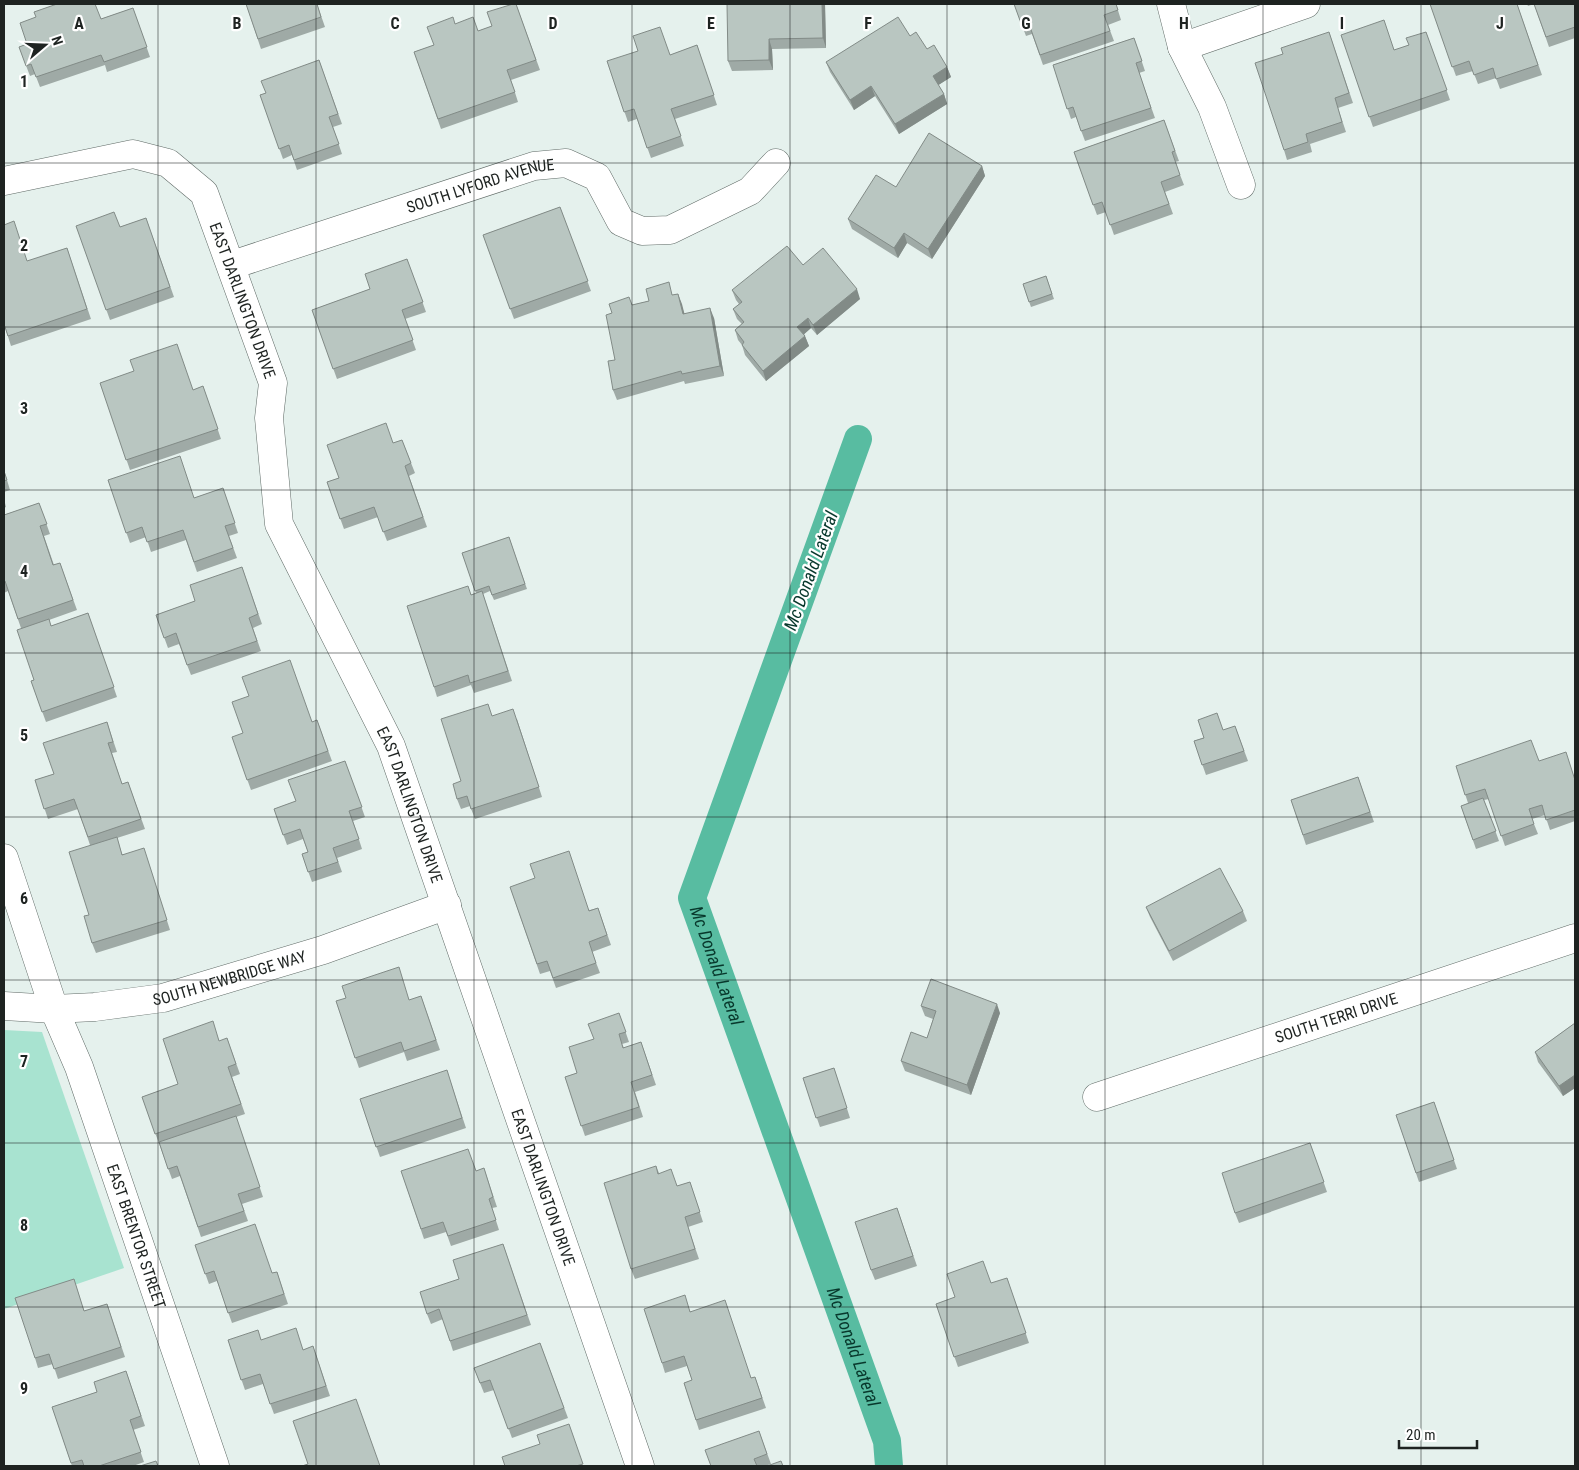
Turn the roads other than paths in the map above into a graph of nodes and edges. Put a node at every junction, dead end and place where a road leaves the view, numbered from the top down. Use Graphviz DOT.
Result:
graph roads {
  1 [pos="1171,4"];
  2 [pos="1306,4"];
  3 [pos="1182,47"];
  4 [pos="776,163"];
  5 [pos="4,181"];
  6 [pos="1242,185"];
  7 [pos="232,264"];
  8 [pos="4,858"];
  9 [pos="447,905"];
  10 [pos="1575,938"];
  11 [pos="4,1006"];
  12 [pos="54,1009"];
  13 [pos="1097,1097"];
  14 [pos="215,1466"];
  15 [pos="640,1466"];
  1 -- 3 [label="street"];
  2 -- 3 [label="street"];
  3 -- 6 [label="street"];
  4 -- 7 [label="street, SOUTH LYFORD AVENUE"];
  5 -- 7 [label="street, EAST DARLINGTON DRIVE"];
  7 -- 9 [label="street, EAST DARLINGTON DRIVE"];
  8 -- 12 [label="street, EAST BRENTOR STREET"];
  9 -- 12 [label="street, SOUTH NEWBRIDGE WAY"];
  9 -- 15 [label="street, EAST DARLINGTON DRIVE"];
  10 -- 13 [label="street, SOUTH TERRI DRIVE"];
  11 -- 12 [label="street, SOUTH NEWBRIDGE WAY"];
  12 -- 14 [label="street, EAST BRENTOR STREET"];
}
